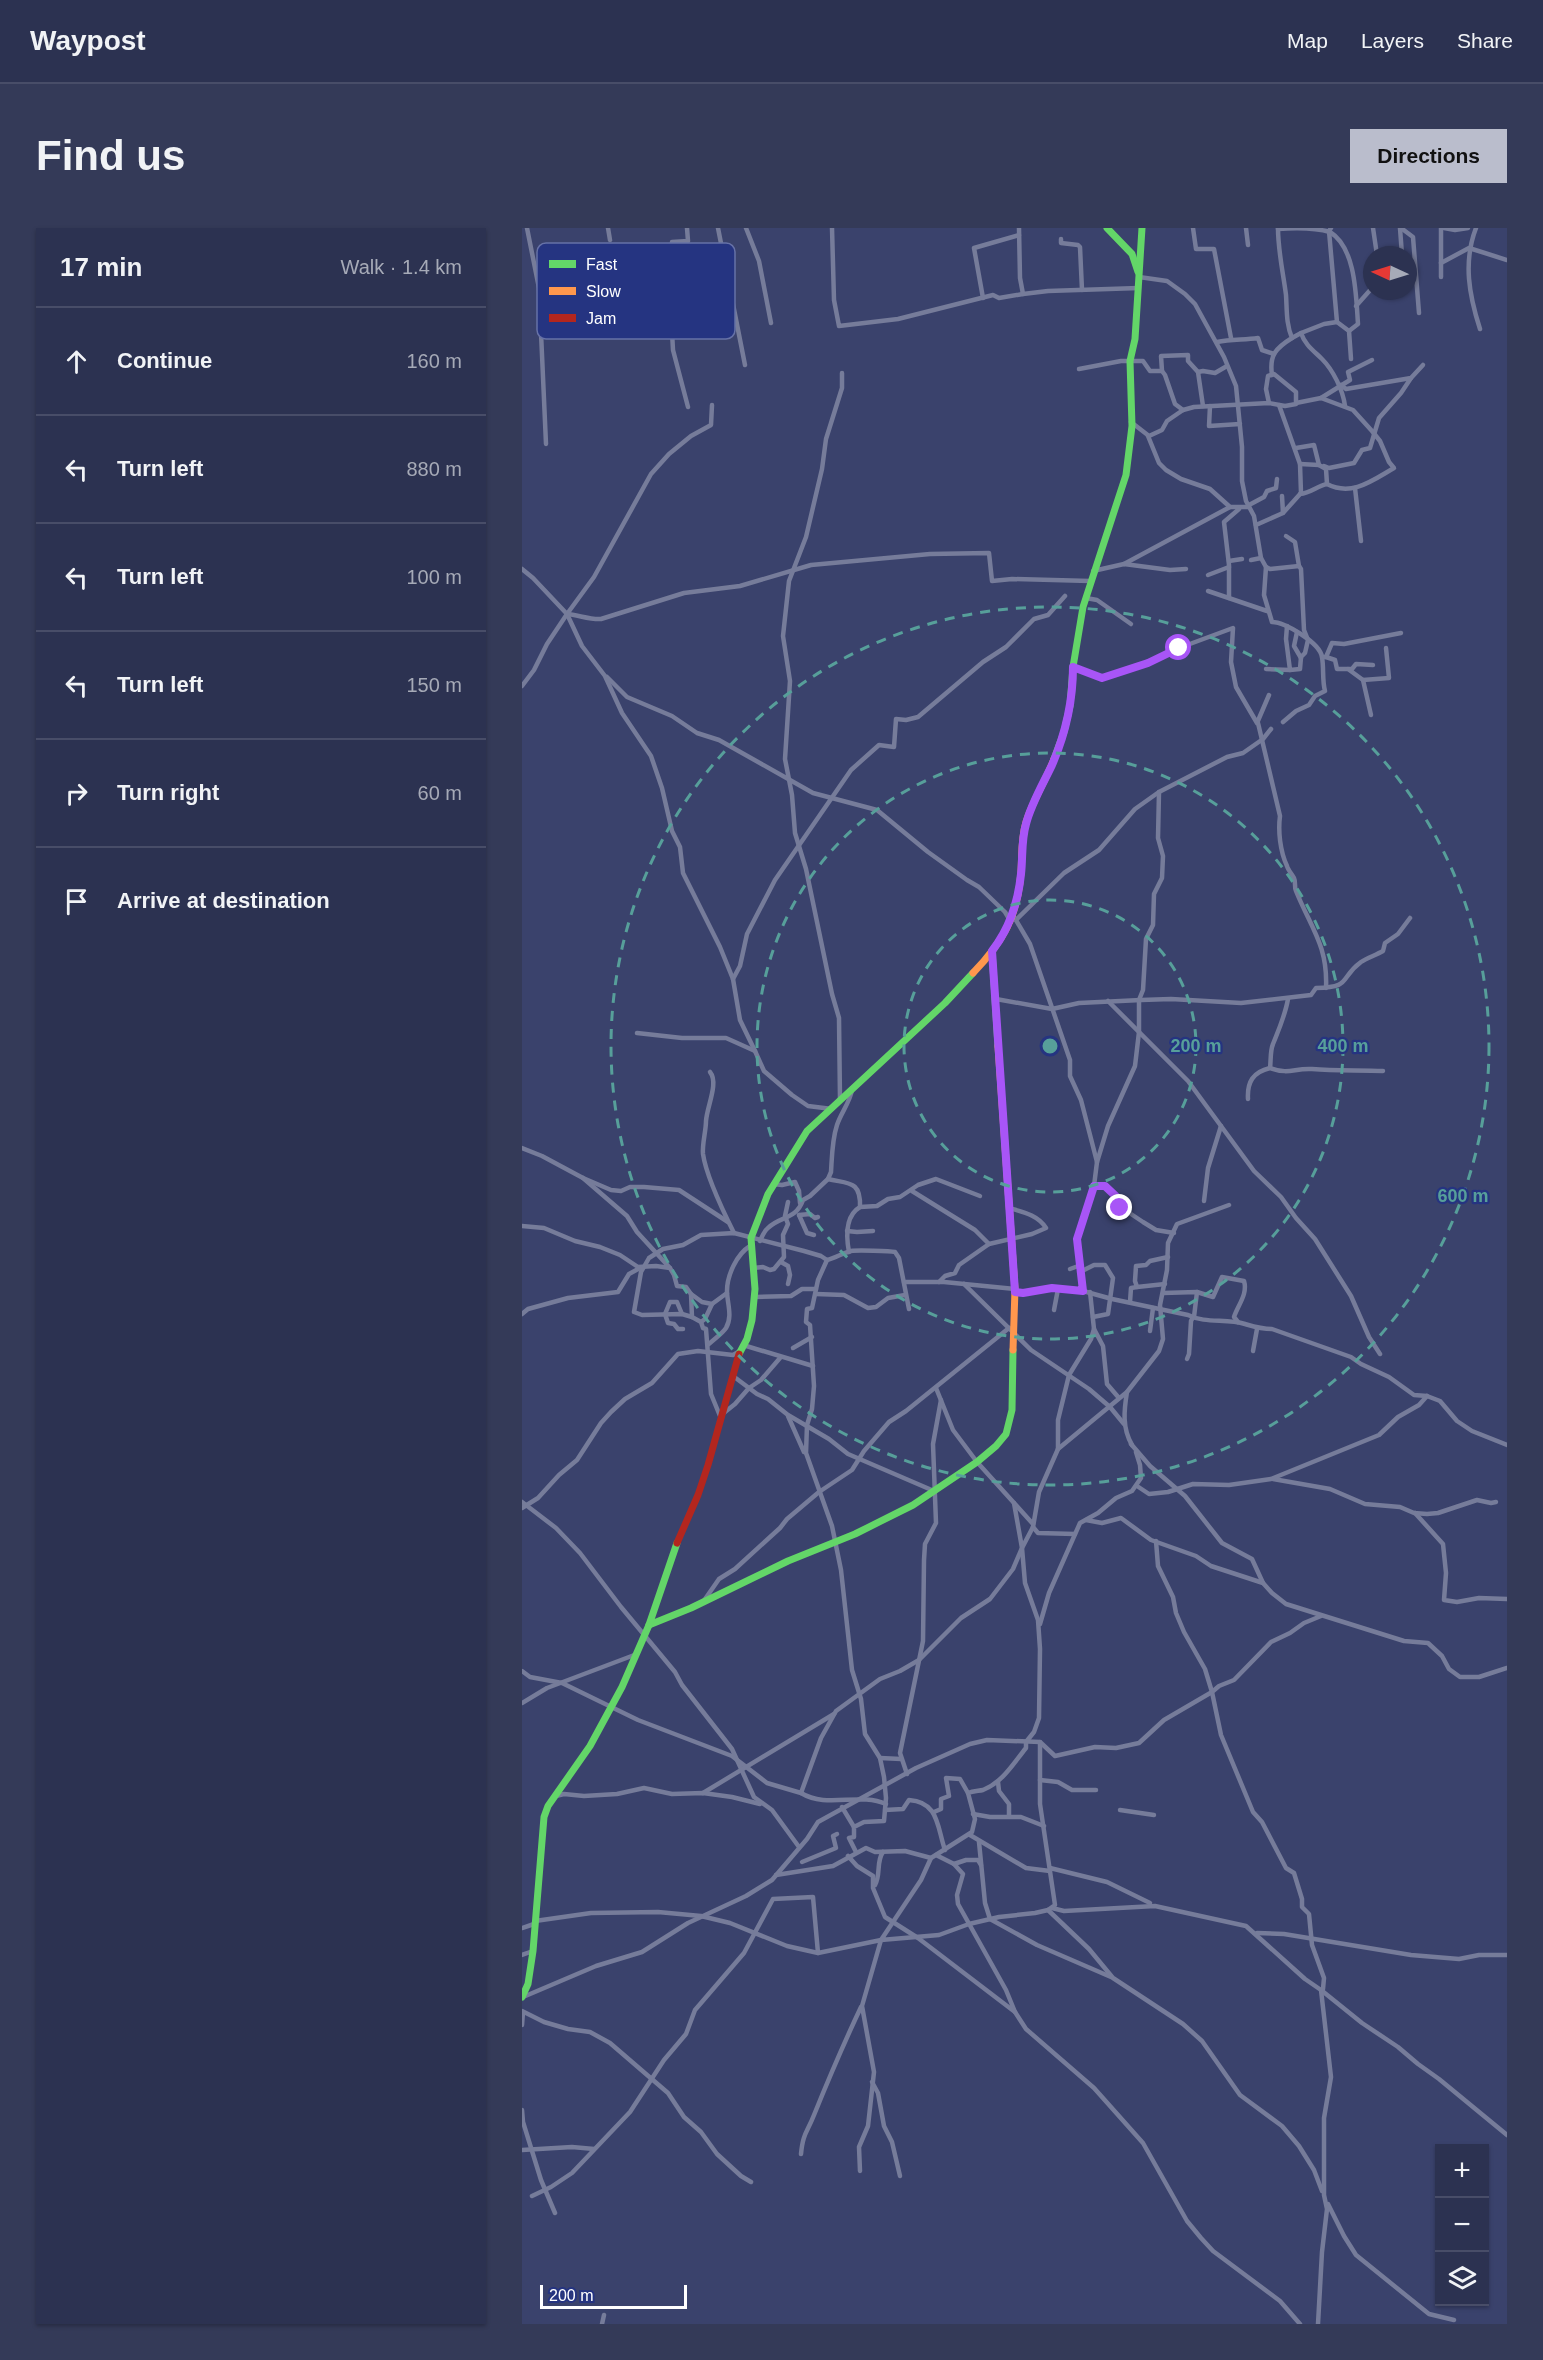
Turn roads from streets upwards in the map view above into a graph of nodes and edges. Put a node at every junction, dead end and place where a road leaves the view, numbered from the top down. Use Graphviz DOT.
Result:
graph roads {
  1 [pos="527,228"];
  2 [pos="608,228"];
  3 [pos="687,228"];
  4 [pos="718,228"];
  5 [pos="746,228"];
  6 [pos="832,228"];
  7 [pos="1019,228"];
  8 [pos="1107,228"];
  9 [pos="1142,228"];
  10 [pos="1193,228"];
  11 [pos="1246,228"];
  12 [pos="1278,228"];
  13 [pos="1304,228"];
  14 [pos="1373,228"];
  15 [pos="1401,228"];
  16 [pos="1443,228"];
  17 [pos="1468,228"];
  18 [pos="1476,228"];
  19 [pos="1330,230"];
  20 [pos="1020,235"];
  21 [pos="1061,239"];
  22 [pos="610,240"];
  23 [pos="672,243"];
  24 [pos="721,243"];
  25 [pos="1248,245"];
  26 [pos="1376,246"];
  27 [pos="1402,246"];
  28 [pos="1470,248"];
  29 [pos="1507,260"];
  30 [pos="1441,263"];
  31 [pos="1139,277"];
  32 [pos="1441,277"];
  33 [pos="537,278"];
  34 [pos="1139,288"];
  35 [pos="1082,290"];
  36 [pos="1023,294"];
  37 [pos="983,298"];
  38 [pos="1363,298"];
  39 [pos="1356,306"];
  40 [pos="1419,313"];
  41 [pos="735,314"];
  42 [pos="1338,322"];
  43 [pos="771,323"];
  44 [pos="1480,329"];
  45 [pos="1349,331"];
  46 [pos="1301,333"];
  47 [pos="1231,338"];
  48 [pos="1292,338"];
  49 [pos="541,339"];
  50 [pos="672,339"];
  51 [pos="1217,342"];
  52 [pos="1274,354"];
  53 [pos="1351,359"];
  54 [pos="1372,360"];
  55 [pos="1130,361"];
  56 [pos="745,365"];
  57 [pos="1423,365"];
  58 [pos="1227,366"];
  59 [pos="1079,369"];
  60 [pos="1161,371"];
  61 [pos="1198,372"];
  62 [pos="842,373"];
  63 [pos="1272,375"];
  64 [pos="1411,378"];
  65 [pos="1340,386"];
  66 [pos="1321,398"];
  67 [pos="1269,403"];
  68 [pos="1296,403"];
  69 [pos="712,405"];
  70 [pos="1279,405"];
  71 [pos="1203,406"];
  72 [pos="1210,406"];
  73 [pos="1239,406"];
  74 [pos="1345,406"];
  75 [pos="688,407"];
  76 [pos="1183,410"];
  77 [pos="1131,422"];
  78 [pos="1240,424"];
  79 [pos="1375,434"];
  80 [pos="1148,436"];
  81 [pos="546,444"];
  82 [pos="1296,448"];
  83 [pos="1300,464"];
  84 [pos="1325,468"];
  85 [pos="1277,479"];
  86 [pos="1327,484"];
  87 [pos="1355,488"];
  88 [pos="1300,494"];
  89 [pos="1282,496"];
  90 [pos="1249,505"];
  91 [pos="1230,507"];
  92 [pos="1239,508"];
  93 [pos="1283,513"];
  94 [pos="1256,525"];
  95 [pos="1286,536"];
  96 [pos="1361,541"];
  97 [pos="1261,558"];
  98 [pos="1242,559"];
  99 [pos="1251,560"];
  100 [pos="1124,564"];
  101 [pos="1229,564"];
  102 [pos="1299,566"];
  103 [pos="1266,567"];
  104 [pos="522,569"];
  105 [pos="1186,569"];
  106 [pos="794,570"];
  107 [pos="1093,571"];
  108 [pos="1208,575"];
  109 [pos="1090,581"];
  110 [pos="1208,591"];
  111 [pos="1065,596"];
  112 [pos="1086,598"];
  113 [pos="1229,598"];
  114 [pos="1267,611"];
  115 [pos="567,614"];
  116 [pos="1131,624"];
  117 [pos="1287,626"];
  118 [pos="1297,632"];
  119 [pos="1401,633"];
  120 [pos="1308,640"];
  121 [pos="1386,648"];
  122 [pos="1324,657"];
  123 [pos="1301,658"];
  124 [pos="1373,665"];
  125 [pos="1073,667"];
  126 [pos="1266,669"];
  127 [pos="1347,669"];
  128 [pos="1290,670"];
  129 [pos="605,676"];
  130 [pos="1364,680"];
  131 [pos="522,686"];
  132 [pos="1269,695"];
  133 [pos="1371,715"];
  134 [pos="1258,723"];
  135 [pos="1283,723"];
  136 [pos="1271,729"];
  137 [pos="1263,739"];
  138 [pos="789,779"];
  139 [pos="1159,792"];
  140 [pos="832,798"];
  141 [pos="798,845"];
  142 [pos="1410,918"];
  143 [pos="1013,919"];
  144 [pos="992,951"];
  145 [pos="733,979"];
  146 [pos="1326,988"];
  147 [pos="996,999"];
  148 [pos="1288,999"];
  149 [pos="1139,1000"];
  150 [pos="1108,1001"];
  151 [pos="1052,1008"];
  152 [pos="1139,1032"];
  153 [pos="638,1033"];
  154 [pos="754,1051"];
  155 [pos="1270,1068"];
  156 [pos="1383,1071"];
  157 [pos="710,1072"];
  158 [pos="852,1088"];
  159 [pos="1248,1099"];
  160 [pos="840,1100"];
  161 [pos="832,1109"];
  162 [pos="1221,1126"];
  163 [pos="522,1148"];
  164 [pos="1097,1162"];
  165 [pos="583,1178"];
  166 [pos="828,1179"];
  167 [pos="774,1184"];
  168 [pos="1094,1186"];
  169 [pos="912,1191"];
  170 [pos="980,1196"];
  171 [pos="1204,1201"];
  172 [pos="788,1202"];
  173 [pos="1123,1203"];
  174 [pos="801,1205"];
  175 [pos="1229,1205"];
  176 [pos="860,1207"];
  177 [pos="1009,1208"];
  178 [pos="1119,1213"];
  179 [pos="797,1214"];
  180 [pos="818,1216"];
  181 [pos="787,1218"];
  182 [pos="728,1222"];
  183 [pos="522,1226"];
  184 [pos="847,1231"];
  185 [pos="873,1231"];
  186 [pos="734,1233"];
  187 [pos="1174,1233"];
  188 [pos="814,1235"];
  189 [pos="1011,1239"];
  190 [pos="760,1241"];
  191 [pos="751,1242"];
  192 [pos="989,1244"];
  193 [pos="784,1246"];
  194 [pos="849,1251"];
  195 [pos="654,1253"];
  196 [pos="1168,1257"];
  197 [pos="827,1260"];
  198 [pos="781,1262"];
  199 [pos="643,1267"];
  200 [pos="670,1268"];
  201 [pos="753,1268"];
  202 [pos="1082,1268"];
  203 [pos="1070,1269"];
  204 [pos="904,1282"];
  205 [pos="939,1282"];
  206 [pos="788,1284"];
  207 [pos="964,1284"];
  208 [pos="1165,1284"];
  209 [pos="1137,1287"];
  210 [pos="1058,1289"];
  211 [pos="1015,1290"];
  212 [pos="1083,1291"];
  213 [pos="816,1292"];
  214 [pos="1090,1292"];
  215 [pos="1197,1292"];
  216 [pos="727,1293"];
  217 [pos="1163,1293"];
  218 [pos="692,1294"];
  219 [pos="906,1295"];
  220 [pos="754,1297"];
  221 [pos="1112,1299"];
  222 [pos="1130,1302"];
  223 [pos="712,1304"];
  224 [pos="1153,1308"];
  225 [pos="909,1309"];
  226 [pos="1054,1310"];
  227 [pos="1160,1310"];
  228 [pos="522,1314"];
  229 [pos="664,1314"];
  230 [pos="682,1314"];
  231 [pos="692,1317"];
  232 [pos="1094,1317"];
  233 [pos="1194,1317"];
  234 [pos="701,1322"];
  235 [pos="1238,1323"];
  236 [pos="683,1329"];
  237 [pos="1094,1329"];
  238 [pos="1257,1329"];
  239 [pos="1011,1331"];
  240 [pos="1150,1331"];
  241 [pos="812,1337"];
  242 [pos="709,1344"];
  243 [pos="742,1348"];
  244 [pos="793,1348"];
  245 [pos="709,1351"];
  246 [pos="1252,1351"];
  247 [pos="1380,1354"];
  248 [pos="780,1358"];
  249 [pos="1187,1359"];
  250 [pos="813,1366"];
  251 [pos="733,1376"];
  252 [pos="1069,1376"];
  253 [pos="749,1388"];
  254 [pos="936,1388"];
  255 [pos="1127,1392"];
  256 [pos="1428,1396"];
  257 [pos="1119,1398"];
  258 [pos="941,1400"];
  259 [pos="1110,1407"];
  260 [pos="788,1415"];
  261 [pos="720,1416"];
  262 [pos="807,1425"];
  263 [pos="1125,1425"];
  264 [pos="1131,1444"];
  265 [pos="1507,1445"];
  266 [pos="1058,1449"];
  267 [pos="859,1459"];
  268 [pos="977,1462"];
  269 [pos="809,1463"];
  270 [pos="1272,1479"];
  271 [pos="1137,1486"];
  272 [pos="1177,1489"];
  273 [pos="935,1491"];
  274 [pos="820,1492"];
  275 [pos="522,1502"];
  276 [pos="1496,1502"];
  277 [pos="1014,1503"];
  278 [pos="525,1507"];
  279 [pos="1414,1513"];
  280 [pos="1086,1520"];
  281 [pos="1033,1525"];
  282 [pos="1075,1534"];
  283 [pos="1156,1541"];
  284 [pos="835,1542"];
  285 [pos="1022,1548"];
  286 [pos="1263,1583"];
  287 [pos="1507,1599"];
  288 [pos="703,1602"];
  289 [pos="1321,1616"];
  290 [pos="649,1625"];
  291 [pos="1039,1627"];
  292 [pos="645,1635"];
  293 [pos="637,1654"];
  294 [pos="920,1660"];
  295 [pos="1507,1668"];
  296 [pos="522,1671"];
  297 [pos="562,1683"];
  298 [pos="1212,1692"];
  299 [pos="860,1693"];
  300 [pos="522,1703"];
  301 [pos="611,1707"];
  302 [pos="835,1713"];
  303 [pos="1026,1742"];
  304 [pos="1040,1742"];
  305 [pos="880,1758"];
  306 [pos="901,1759"];
  307 [pos="737,1761"];
  308 [pos="743,1769"];
  309 [pos="907,1774"];
  310 [pos="1040,1780"];
  311 [pos="998,1782"];
  312 [pos="885,1784"];
  313 [pos="1096,1790"];
  314 [pos="801,1792"];
  315 [pos="703,1793"];
  316 [pos="968,1793"];
  317 [pos="554,1797"];
  318 [pos="860,1799"];
  319 [pos="763,1805"];
  320 [pos="842,1807"];
  321 [pos="885,1807"];
  322 [pos="1120,1810"];
  323 [pos="934,1812"];
  324 [pos="973,1814"];
  325 [pos="1154,1815"];
  326 [pos="1009,1816"];
  327 [pos="1044,1826"];
  328 [pos="854,1827"];
  329 [pos="837,1834"];
  330 [pos="970,1835"];
  331 [pos="979,1842"];
  332 [pos="799,1847"];
  333 [pos="945,1850"];
  334 [pos="856,1852"];
  335 [pos="883,1852"];
  336 [pos="796,1853"];
  337 [pos="848,1856"];
  338 [pos="933,1857"];
  339 [pos="802,1862"];
  340 [pos="954,1864"];
  341 [pos="981,1866"];
  342 [pos="1050,1870"];
  343 [pos="807,1871"];
  344 [pos="776,1875"];
  345 [pos="873,1887"];
  346 [pos="1155,1905"];
  347 [pos="1050,1909"];
  348 [pos="701,1916"];
  349 [pos="990,1919"];
  350 [pos="893,1921"];
  351 [pos="534,1922"];
  352 [pos="969,1924"];
  353 [pos="522,1928"];
  354 [pos="756,1932"];
  355 [pos="1253,1932"];
  356 [pos="918,1938"];
  357 [pos="881,1940"];
  358 [pos="1311,1940"];
  359 [pos="533,1951"];
  360 [pos="818,1953"];
  361 [pos="522,1955"];
  362 [pos="1507,1955"];
  363 [pos="1113,1978"];
  364 [pos="1321,1989"];
  365 [pos="522,1997"];
  366 [pos="861,2006"];
  367 [pos="523,2012"];
  368 [pos="1015,2012"];
  369 [pos="522,2025"];
  370 [pos="653,2080"];
  371 [pos="872,2082"];
  372 [pos="522,2109"];
  373 [pos="1507,2135"];
  374 [pos="533,2149"];
  375 [pos="522,2150"];
  376 [pos="595,2150"];
  377 [pos="801,2154"];
  378 [pos="860,2171"];
  379 [pos="900,2176"];
  380 [pos="751,2182"];
  381 [pos="545,2190"];
  382 [pos="1324,2195"];
  383 [pos="532,2196"];
  384 [pos="555,2213"];
  385 [pos="604,2315"];
  386 [pos="1454,2320"];
  387 [pos="602,2324"];
  388 [pos="1300,2324"];
  389 [pos="1318,2324"];
  1 -- 33 [label="street"];
  2 -- 22 [label="street"];
  3 -- 23 [label="street"];
  4 -- 24 [label="street"];
  5 -- 43 [label="street"];
  6 -- 37 [label="street"];
  7 -- 20 [label="street"];
  8 -- 31 [label="street"];
  9 -- 31 [label="street"];
  10 -- 47 [label="street"];
  11 -- 25 [label="street"];
  12 -- 13 [label="street"];
  12 -- 48 [label="street"];
  13 -- 19 [label="street"];
  14 -- 26 [label="street"];
  15 -- 27 [label="street"];
  15 -- 40 [label="street"];
  16 -- 17 [label="street"];
  16 -- 30 [label="street"];
  18 -- 28 [label="street"];
  19 -- 39 [label="street"];
  19 -- 42 [label="street"];
  20 -- 36 [label="street"];
  20 -- 37 [label="street"];
  21 -- 35 [label="street"];
  28 -- 29 [label="street"];
  28 -- 30 [label="street"];
  28 -- 44 [label="street"];
  30 -- 32 [label="street"];
  31 -- 34 [label="street"];
  31 -- 51 [label="street"];
  34 -- 35 [label="street"];
  34 -- 55 [label="street"];
  35 -- 36 [label="street"];
  36 -- 37 [label="street"];
  38 -- 39 [label="street"];
  39 -- 45 [label="street"];
  41 -- 56 [label="street"];
  42 -- 45 [label="street"];
  42 -- 46 [label="street"];
  45 -- 53 [label="street"];
  46 -- 48 [label="street"];
  46 -- 65 [label="street"];
  47 -- 51 [label="street"];
  47 -- 52 [label="street"];
  48 -- 52 [label="street"];
  49 -- 81 [label="street"];
  50 -- 75 [label="street"];
  51 -- 58 [label="street"];
  52 -- 63 [label="street"];
  54 -- 65 [label="street"];
  55 -- 59 [label="street"];
  55 -- 60 [label="street"];
  55 -- 77 [label="street"];
  57 -- 64 [label="street"];
  58 -- 61 [label="street"];
  58 -- 73 [label="street"];
  60 -- 61 [label="street"];
  60 -- 76 [label="street"];
  61 -- 71 [label="street"];
  62 -- 106 [label="street"];
  63 -- 67 [label="street"];
  63 -- 68 [label="street"];
  64 -- 65 [label="street"];
  64 -- 79 [label="street"];
  65 -- 66 [label="street"];
  65 -- 74 [label="street"];
  66 -- 68 [label="street"];
  66 -- 74 [label="street"];
  67 -- 70 [label="street"];
  67 -- 73 [label="street"];
  68 -- 70 [label="street"];
  69 -- 115 [label="street"];
  70 -- 82 [label="street"];
  71 -- 72 [label="street"];
  71 -- 76 [label="street"];
  72 -- 73 [label="street"];
  72 -- 78 [label="street"];
  73 -- 78 [label="street"];
  74 -- 79 [label="street"];
  76 -- 80 [label="street"];
  77 -- 80 [label="street"];
  77 -- 107 [label="street"];
  78 -- 90 [label="street"];
  79 -- 84 [label="street"];
  79 -- 87 [label="street"];
  80 -- 91 [label="street"];
  82 -- 83 [label="street"];
  82 -- 84 [label="street"];
  83 -- 84 [label="street"];
  83 -- 88 [label="street"];
  84 -- 86 [label="street"];
  85 -- 90 [label="street"];
  86 -- 87 [label="street"];
  86 -- 88 [label="street"];
  87 -- 96 [label="street"];
  88 -- 93 [label="street"];
  89 -- 93 [label="street"];
  90 -- 92 [label="street"];
  90 -- 94 [label="street"];
  91 -- 92 [label="street"];
  91 -- 100 [label="street"];
  92 -- 101 [label="street"];
  93 -- 94 [label="street"];
  94 -- 97 [label="street"];
  95 -- 102 [label="street"];
  97 -- 99 [label="street"];
  97 -- 103 [label="street"];
  98 -- 101 [label="street"];
  100 -- 105 [label="street"];
  100 -- 107 [label="street"];
  101 -- 108 [label="street"];
  101 -- 113 [label="street"];
  102 -- 103 [label="street"];
  102 -- 120 [label="street"];
  103 -- 114 [label="street"];
  104 -- 115 [label="street"];
  106 -- 109 [label="street"];
  106 -- 115 [label="street"];
  106 -- 138 [label="street"];
  107 -- 109 [label="street"];
  109 -- 112 [label="street"];
  110 -- 113 [label="street"];
  111 -- 140 [label="street"];
  112 -- 116 [label="street"];
  112 -- 125 [label="street"];
  113 -- 114 [label="street"];
  114 -- 117 [label="street"];
  115 -- 129 [label="street"];
  115 -- 131 [label="street"];
  117 -- 118 [label="street"];
  117 -- 128 [label="street"];
  118 -- 120 [label="street"];
  118 -- 123 [label="street"];
  119 -- 122 [label="street"];
  120 -- 122 [label="street"];
  120 -- 123 [label="street"];
  121 -- 130 [label="street"];
  122 -- 127 [label="street"];
  122 -- 135 [label="street"];
  123 -- 128 [label="street"];
  124 -- 127 [label="street"];
  125 -- 134 [label="street"];
  125 -- 143 [label="street"];
  126 -- 128 [label="street"];
  127 -- 130 [label="street"];
  129 -- 138 [label="street"];
  129 -- 145 [label="street"];
  130 -- 133 [label="street"];
  132 -- 134 [label="street"];
  134 -- 137 [label="street"];
  136 -- 137 [label="street"];
  137 -- 139 [label="street"];
  137 -- 146 [label="street"];
  138 -- 140 [label="street"];
  138 -- 141 [label="street"];
  139 -- 143 [label="street"];
  139 -- 149 [label="street"];
  140 -- 141 [label="street"];
  140 -- 143 [label="street"];
  141 -- 145 [label="street"];
  141 -- 160 [label="street"];
  142 -- 146 [label="street"];
  143 -- 144 [label="street"];
  143 -- 151 [label="street"];
  144 -- 147 [label="street"];
  144 -- 158 [label="street"];
  145 -- 154 [label="street"];
  146 -- 148 [label="street"];
  147 -- 151 [label="street"];
  147 -- 177 [label="street"];
  148 -- 149 [label="street"];
  148 -- 155 [label="street"];
  149 -- 150 [label="street"];
  149 -- 152 [label="street"];
  150 -- 151 [label="street"];
  150 -- 152 [label="street"];
  151 -- 164 [label="street"];
  152 -- 162 [label="street"];
  152 -- 164 [label="street"];
  153 -- 154 [label="street"];
  154 -- 161 [label="street"];
  155 -- 156 [label="street"];
  155 -- 159 [label="street"];
  157 -- 182 [label="street"];
  158 -- 160 [label="street"];
  158 -- 166 [label="street"];
  160 -- 161 [label="street"];
  161 -- 167 [label="street"];
  162 -- 171 [label="street"];
  162 -- 247 [label="street"];
  163 -- 165 [label="street"];
  164 -- 168 [label="street"];
  165 -- 182 [label="street"];
  165 -- 195 [label="street"];
  166 -- 174 [label="street"];
  166 -- 176 [label="street"];
  167 -- 174 [label="street"];
  167 -- 191 [label="street"];
  168 -- 173 [label="street"];
  168 -- 202 [label="street"];
  169 -- 170 [label="street"];
  169 -- 176 [label="street"];
  169 -- 192 [label="street"];
  172 -- 181 [label="street"];
  173 -- 178 [label="street"];
  173 -- 187 [label="street"];
  174 -- 179 [label="street"];
  175 -- 187 [label="street"];
  176 -- 184 [label="street"];
  177 -- 189 [label="street"];
  177 -- 189 [label="street"];
  179 -- 180 [label="street"];
  179 -- 181 [label="street"];
  179 -- 188 [label="street"];
  181 -- 190 [label="street"];
  181 -- 193 [label="street"];
  182 -- 186 [label="street"];
  183 -- 199 [label="street"];
  184 -- 185 [label="street"];
  184 -- 194 [label="street"];
  186 -- 191 [label="street"];
  186 -- 195 [label="street"];
  187 -- 196 [label="street"];
  189 -- 192 [label="street"];
  189 -- 211 [label="street"];
  190 -- 191 [label="street"];
  190 -- 193 [label="street"];
  191 -- 201 [label="street"];
  191 -- 216 [label="street"];
  192 -- 205 [label="street"];
  193 -- 197 [label="street"];
  193 -- 198 [label="street"];
  194 -- 197 [label="street"];
  194 -- 204 [label="street"];
  195 -- 199 [label="street"];
  195 -- 200 [label="street"];
  196 -- 208 [label="street"];
  196 -- 209 [label="street"];
  197 -- 213 [label="street"];
  198 -- 201 [label="street"];
  198 -- 206 [label="street"];
  199 -- 200 [label="street"];
  199 -- 228 [label="street"];
  199 -- 229 [label="street"];
  200 -- 218 [label="street"];
  201 -- 220 [label="street"];
  202 -- 203 [label="street"];
  202 -- 212 [label="street"];
  202 -- 221 [label="street"];
  204 -- 205 [label="street"];
  204 -- 219 [label="street"];
  205 -- 207 [label="street"];
  207 -- 211 [label="street"];
  207 -- 239 [label="street"];
  208 -- 209 [label="street"];
  208 -- 217 [label="street"];
  209 -- 222 [label="street"];
  210 -- 211 [label="street"];
  210 -- 212 [label="street"];
  210 -- 226 [label="street"];
  211 -- 239 [label="street"];
  212 -- 214 [label="street"];
  213 -- 219 [label="street"];
  213 -- 220 [label="street"];
  213 -- 241 [label="street"];
  214 -- 221 [label="street"];
  214 -- 232 [label="street"];
  215 -- 217 [label="street"];
  215 -- 233 [label="street"];
  215 -- 235 [label="street"];
  216 -- 223 [label="street"];
  216 -- 242 [label="street"];
  217 -- 227 [label="street"];
  218 -- 223 [label="street"];
  218 -- 231 [label="street"];
  219 -- 225 [label="street"];
  220 -- 243 [label="street"];
  221 -- 222 [label="street"];
  221 -- 232 [label="street"];
  222 -- 224 [label="street"];
  223 -- 234 [label="street"];
  224 -- 227 [label="street"];
  224 -- 240 [label="street"];
  227 -- 233 [label="street"];
  227 -- 255 [label="street"];
  229 -- 230 [label="street"];
  229 -- 230 [label="street"];
  229 -- 236 [label="street"];
  230 -- 231 [label="street"];
  231 -- 234 [label="street"];
  232 -- 237 [label="street"];
  233 -- 235 [label="street"];
  233 -- 249 [label="street"];
  234 -- 242 [label="street"];
  235 -- 238 [label="street"];
  237 -- 252 [label="street"];
  237 -- 257 [label="street"];
  238 -- 246 [label="street"];
  238 -- 256 [label="street"];
  239 -- 252 [label="street"];
  239 -- 254 [label="street"];
  239 -- 268 [label="street"];
  241 -- 244 [label="street"];
  241 -- 250 [label="street"];
  242 -- 245 [label="street"];
  243 -- 245 [label="street"];
  243 -- 248 [label="street"];
  243 -- 251 [label="street"];
  245 -- 261 [label="street"];
  245 -- 278 [label="street"];
  248 -- 250 [label="street"];
  248 -- 253 [label="street"];
  250 -- 262 [label="street"];
  251 -- 253 [label="street"];
  251 -- 261 [label="street"];
  252 -- 259 [label="street"];
  252 -- 266 [label="street"];
  253 -- 260 [label="street"];
  253 -- 261 [label="street"];
  254 -- 258 [label="street"];
  254 -- 267 [label="street"];
  255 -- 257 [label="street"];
  255 -- 263 [label="street"];
  256 -- 265 [label="street"];
  256 -- 270 [label="street"];
  257 -- 259 [label="street"];
  258 -- 268 [label="street"];
  258 -- 273 [label="street"];
  259 -- 263 [label="street"];
  259 -- 266 [label="street"];
  260 -- 262 [label="street"];
  260 -- 269 [label="street"];
  261 -- 290 [label="street"];
  262 -- 267 [label="street"];
  262 -- 269 [label="street"];
  263 -- 264 [label="street"];
  264 -- 271 [label="street"];
  264 -- 272 [label="street"];
  266 -- 281 [label="street"];
  267 -- 273 [label="street"];
  267 -- 274 [label="street"];
  268 -- 273 [label="street"];
  268 -- 277 [label="street"];
  269 -- 274 [label="street"];
  270 -- 272 [label="street"];
  270 -- 279 [label="street"];
  271 -- 272 [label="street"];
  271 -- 280 [label="street"];
  272 -- 286 [label="street"];
  273 -- 284 [label="street"];
  273 -- 294 [label="street"];
  274 -- 284 [label="street"];
  274 -- 288 [label="street"];
  275 -- 278 [label="street"];
  276 -- 279 [label="street"];
  277 -- 281 [label="street"];
  277 -- 285 [label="street"];
  278 -- 292 [label="street"];
  279 -- 287 [label="street"];
  280 -- 282 [label="street"];
  280 -- 283 [label="street"];
  281 -- 282 [label="street"];
  281 -- 285 [label="street"];
  282 -- 291 [label="street"];
  283 -- 286 [label="street"];
  283 -- 298 [label="street"];
  284 -- 288 [label="street"];
  284 -- 299 [label="street"];
  285 -- 291 [label="street"];
  285 -- 294 [label="street"];
  286 -- 289 [label="street"];
  288 -- 290 [label="street"];
  289 -- 295 [label="street"];
  289 -- 298 [label="street"];
  290 -- 292 [label="street"];
  291 -- 303 [label="street"];
  292 -- 293 [label="street"];
  292 -- 307 [label="street"];
  293 -- 297 [label="street"];
  293 -- 301 [label="street"];
  294 -- 299 [label="street"];
  294 -- 306 [label="street"];
  296 -- 297 [label="street"];
  297 -- 300 [label="street"];
  297 -- 301 [label="street"];
  298 -- 304 [label="street"];
  298 -- 358 [label="street"];
  299 -- 302 [label="street"];
  299 -- 305 [label="street"];
  301 -- 307 [label="street"];
  301 -- 317 [label="street"];
  302 -- 308 [label="street"];
  302 -- 314 [label="street"];
  303 -- 304 [label="street"];
  303 -- 309 [label="street"];
  303 -- 311 [label="street"];
  304 -- 310 [label="street"];
  305 -- 306 [label="street"];
  305 -- 312 [label="street"];
  306 -- 309 [label="street"];
  307 -- 308 [label="street"];
  308 -- 314 [label="street"];
  308 -- 315 [label="street"];
  308 -- 319 [label="street"];
  309 -- 312 [label="street"];
  310 -- 313 [label="street"];
  310 -- 327 [label="street"];
  311 -- 316 [label="street"];
  311 -- 326 [label="street"];
  312 -- 318 [label="street"];
  312 -- 321 [label="street"];
  314 -- 318 [label="street"];
  315 -- 317 [label="street"];
  315 -- 319 [label="street"];
  316 -- 323 [label="street"];
  316 -- 324 [label="street"];
  317 -- 351 [label="street"];
  318 -- 320 [label="street"];
  318 -- 321 [label="street"];
  319 -- 332 [label="street"];
  320 -- 328 [label="street"];
  320 -- 332 [label="street"];
  321 -- 323 [label="street"];
  321 -- 328 [label="street"];
  322 -- 325 [label="street"];
  323 -- 333 [label="street"];
  324 -- 326 [label="street"];
  324 -- 330 [label="street"];
  326 -- 327 [label="street"];
  327 -- 342 [label="street"];
  328 -- 334 [label="street"];
  329 -- 339 [label="street"];
  330 -- 331 [label="street"];
  330 -- 333 [label="street"];
  331 -- 341 [label="street"];
  331 -- 342 [label="street"];
  332 -- 336 [label="street"];
  333 -- 338 [label="street"];
  334 -- 335 [label="street"];
  334 -- 337 [label="street"];
  335 -- 338 [label="street"];
  335 -- 345 [label="street"];
  336 -- 339 [label="street"];
  336 -- 344 [label="street"];
  337 -- 343 [label="street"];
  337 -- 345 [label="street"];
  338 -- 340 [label="street"];
  338 -- 350 [label="street"];
  339 -- 343 [label="street"];
  340 -- 341 [label="street"];
  340 -- 352 [label="street"];
  341 -- 349 [label="street"];
  342 -- 346 [label="street"];
  342 -- 347 [label="street"];
  343 -- 344 [label="street"];
  344 -- 348 [label="street"];
  345 -- 350 [label="street"];
  346 -- 347 [label="street"];
  346 -- 355 [label="street"];
  347 -- 349 [label="street"];
  347 -- 363 [label="street"];
  348 -- 351 [label="street"];
  348 -- 354 [label="street"];
  348 -- 365 [label="street"];
  349 -- 352 [label="street"];
  349 -- 363 [label="street"];
  350 -- 356 [label="street"];
  350 -- 357 [label="street"];
  351 -- 353 [label="street"];
  351 -- 359 [label="street"];
  352 -- 356 [label="street"];
  352 -- 368 [label="street"];
  354 -- 360 [label="street"];
  354 -- 360 [label="street"];
  354 -- 370 [label="street"];
  355 -- 358 [label="street"];
  355 -- 364 [label="street"];
  356 -- 357 [label="street"];
  356 -- 368 [label="street"];
  357 -- 360 [label="street"];
  357 -- 366 [label="street"];
  358 -- 362 [label="street"];
  358 -- 364 [label="street"];
  359 -- 361 [label="street"];
  359 -- 365 [label="street"];
  363 -- 382 [label="street"];
  364 -- 373 [label="street"];
  364 -- 382 [label="street"];
  366 -- 371 [label="street"];
  366 -- 377 [label="street"];
  367 -- 369 [label="street"];
  367 -- 370 [label="street"];
  368 -- 388 [label="street"];
  370 -- 376 [label="street"];
  370 -- 380 [label="street"];
  371 -- 378 [label="street"];
  371 -- 379 [label="street"];
  372 -- 374 [label="street"];
  374 -- 375 [label="street"];
  374 -- 376 [label="street"];
  374 -- 381 [label="street"];
  376 -- 381 [label="street"];
  381 -- 383 [label="street"];
  381 -- 384 [label="street"];
  382 -- 386 [label="street"];
  382 -- 389 [label="street"];
  385 -- 387 [label="street"];
}
